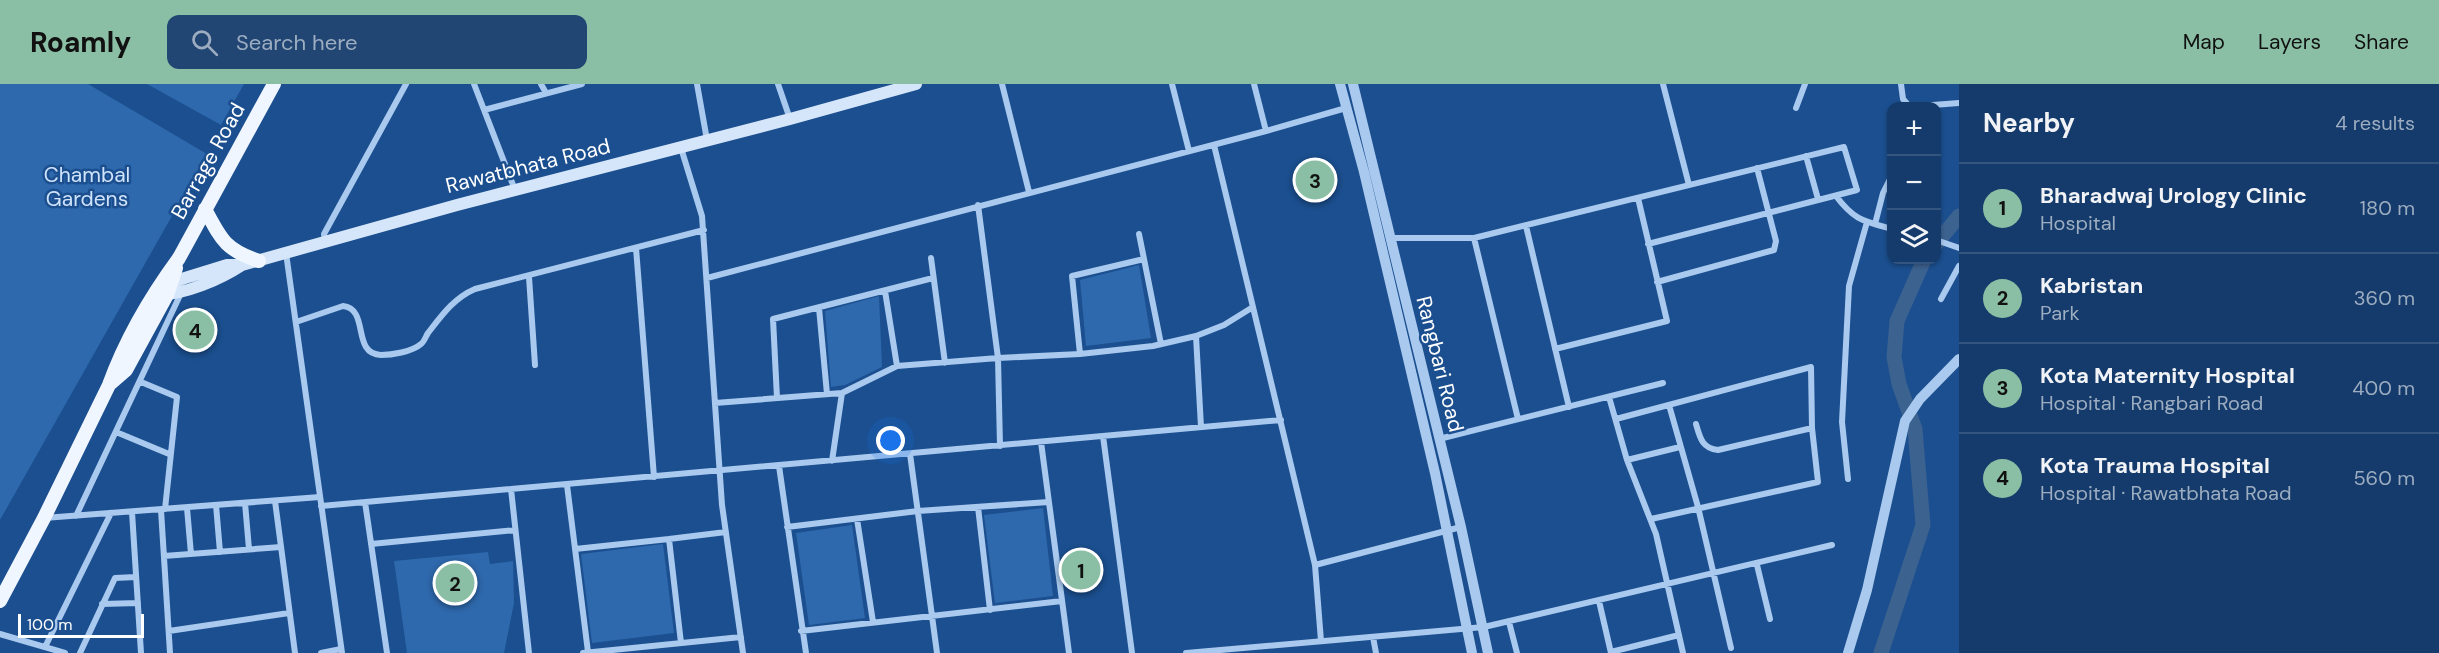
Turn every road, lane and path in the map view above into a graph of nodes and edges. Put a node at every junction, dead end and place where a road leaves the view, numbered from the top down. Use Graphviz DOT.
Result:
graph roads {
  1 [pos="274,84"];
  2 [pos="406,84"];
  3 [pos="474,84"];
  4 [pos="541,84"];
  5 [pos="582,84"];
  6 [pos="697,84"];
  7 [pos="778,84"];
  8 [pos="916,84"];
  9 [pos="1002,84"];
  10 [pos="1172,84"];
  11 [pos="1254,84"];
  12 [pos="1340,84"];
  13 [pos="1353,84"];
  14 [pos="1663,84"];
  15 [pos="1805,84"];
  16 [pos="1901,84"];
  17 [pos="546,93"];
  18 [pos="1906,102"];
  19 [pos="1959,104"];
  20 [pos="1941,105"];
  21 [pos="1346,108"];
  22 [pos="1796,108"];
  23 [pos="484,110"];
  24 [pos="790,119"];
  25 [pos="1266,131"];
  26 [pos="708,140"];
  27 [pos="1214,145"];
  28 [pos="681,147"];
  29 [pos="1189,151"];
  30 [pos="1806,156"];
  31 [pos="1757,168"];
  32 [pos="1689,185"];
  33 [pos="1887,185"];
  34 [pos="515,190"];
  35 [pos="1029,192"];
  36 [pos="1836,195"];
  37 [pos="1638,198"];
  38 [pos="1818,199"];
  39 [pos="978,205"];
  40 [pos="205,209"];
  41 [pos="1769,212"];
  42 [pos="1867,222"];
  43 [pos="1875,225"];
  44 [pos="1526,226"];
  45 [pos="1887,228"];
  46 [pos="704,230"];
  47 [pos="1139,234"];
  48 [pos="1390,238"];
  49 [pos="1474,238"];
  50 [pos="325,241"];
  51 [pos="1941,241"];
  52 [pos="1648,244"];
  53 [pos="636,248"];
  54 [pos="1959,249"];
  55 [pos="286,253"];
  56 [pos="930,258"];
  57 [pos="1144,259"];
  58 [pos="259,261"];
  59 [pos="1959,266"];
  60 [pos="529,277"];
  61 [pos="707,278"];
  62 [pos="933,278"];
  63 [pos="1657,282"];
  64 [pos="167,289"];
  65 [pos="885,291"];
  66 [pos="1941,299"];
  67 [pos="1253,307"];
  68 [pos="819,308"];
  69 [pos="296,322"];
  70 [pos="1196,336"];
  71 [pos="1161,344"];
  72 [pos="1555,349"];
  73 [pos="1080,354"];
  74 [pos="998,358"];
  75 [pos="1959,359"];
  76 [pos="945,363"];
  77 [pos="535,365"];
  78 [pos="897,366"];
  79 [pos="141,382"];
  80 [pos="1663,383"];
  81 [pos="842,393"];
  82 [pos="827,394"];
  83 [pos="1609,397"];
  84 [pos="777,399"];
  85 [pos="716,403"];
  86 [pos="1669,405"];
  87 [pos="1569,407"];
  88 [pos="1518,419"];
  89 [pos="1616,419"];
  90 [pos="1281,420"];
  91 [pos="1696,424"];
  92 [pos="1202,427"];
  93 [pos="1812,428"];
  94 [pos="116,432"];
  95 [pos="1103,436"];
  96 [pos="1438,440"];
  97 [pos="1041,442"];
  98 [pos="1000,446"];
  99 [pos="1680,447"];
  100 [pos="170,454"];
  101 [pos="910,454"];
  102 [pos="1627,460"];
  103 [pos="832,461"];
  104 [pos="779,466"];
  105 [pos="720,472"];
  106 [pos="654,477"];
  107 [pos="1848,479"];
  108 [pos="567,485"];
  109 [pos="511,489"];
  110 [pos="320,497"];
  111 [pos="275,501"];
  112 [pos="365,502"];
  113 [pos="1049,502"];
  114 [pos="245,503"];
  115 [pos="216,505"];
  116 [pos="321,506"];
  117 [pos="978,507"];
  118 [pos="1698,507"];
  119 [pos="187,508"];
  120 [pos="163,510"];
  121 [pos="132,512"];
  122 [pos="918,512"];
  123 [pos="111,513"];
  124 [pos="76,516"];
  125 [pos="44,518"];
  126 [pos="857,519"];
  127 [pos="1651,519"];
  128 [pos="788,527"];
  129 [pos="1461,527"];
  130 [pos="515,530"];
  131 [pos="1447,531"];
  132 [pos="726,532"];
  133 [pos="669,539"];
  134 [pos="371,544"];
  135 [pos="1832,546"];
  136 [pos="281,547"];
  137 [pos="249,549"];
  138 [pos="576,549"];
  139 [pos="220,552"];
  140 [pos="191,554"];
  141 [pos="164,556"];
  142 [pos="1315,565"];
  143 [pos="1758,565"];
  144 [pos="1713,574"];
  145 [pos="136,577"];
  146 [pos="1668,585"];
  147 [pos="0,601"];
  148 [pos="1599,601"];
  149 [pos="1062,602"];
  150 [pos="138,603"];
  151 [pos="102,604"];
  152 [pos="990,610"];
  153 [pos="290,613"];
  154 [pos="932,615"];
  155 [pos="1770,619"];
  156 [pos="873,622"];
  157 [pos="1509,622"];
  158 [pos="1484,627"];
  159 [pos="1467,630"];
  160 [pos="169,631"];
  161 [pos="801,631"];
  162 [pos="0,634"];
  163 [pos="1679,636"];
  164 [pos="741,637"];
  165 [pos="1373,637"];
  166 [pos="1321,641"];
  167 [pos="681,643"];
  168 [pos="45,647"];
  169 [pos="1731,648"];
  170 [pos="1236,650"];
  171 [pos="341,651"];
  172 [pos="588,652"];
  173 [pos="65,653"];
  174 [pos="80,653"];
  175 [pos="141,653"];
  176 [pos="170,653"];
  177 [pos="295,653"];
  178 [pos="321,653"];
  179 [pos="387,653"];
  180 [pos="529,653"];
  181 [pos="583,653"];
  182 [pos="743,653"];
  183 [pos="806,653"];
  184 [pos="937,653"];
  185 [pos="1069,653"];
  186 [pos="1132,653"];
  187 [pos="1186,653"];
  188 [pos="1376,653"];
  189 [pos="1472,653"];
  190 [pos="1488,653"];
  191 [pos="1517,653"];
  192 [pos="1611,653"];
  193 [pos="1683,653"];
  194 [pos="1848,653"];
  1 -- 40 [label="main road, Barrage Road"];
  2 -- 50 [label="street"];
  3 -- 23 [label="street"];
  4 -- 17 [label="street"];
  5 -- 17 [label="street"];
  6 -- 26 [label="street"];
  7 -- 24 [label="street"];
  8 -- 24 [label="main road, Rawatbhata Road"];
  9 -- 35 [label="street"];
  10 -- 29 [label="street"];
  11 -- 25 [label="street"];
  12 -- 21 [label="street, Rangbari Road"];
  13 -- 48 [label="street, Rangbari Road"];
  14 -- 32 [label="street"];
  15 -- 22 [label="street"];
  16 -- 18 [label="street"];
  17 -- 23 [label="street"];
  19 -- 20 [label="street"];
  21 -- 25 [label="street"];
  21 -- 131 [label="street, Rangbari Road"];
  23 -- 34 [label="street"];
  24 -- 26 [label="main road, Rawatbhata Road"];
  25 -- 27 [label="street"];
  26 -- 28 [label="main road, Rawatbhata Road"];
  27 -- 29 [label="street"];
  27 -- 67 [label="street"];
  28 -- 34 [label="main road, Rawatbhata Road"];
  28 -- 46 [label="street"];
  29 -- 35 [label="street"];
  30 -- 31 [label="street"];
  30 -- 36 [label="street"];
  30 -- 38 [label="street"];
  31 -- 32 [label="street"];
  31 -- 41 [label="street"];
  32 -- 37 [label="street"];
  33 -- 43 [label="street"];
  34 -- 50 [label="main road, Rawatbhata Road"];
  35 -- 39 [label="street"];
  36 -- 38 [label="street"];
  36 -- 42 [label="street"];
  37 -- 44 [label="street"];
  37 -- 52 [label="street"];
  38 -- 41 [label="street"];
  39 -- 61 [label="street"];
  39 -- 74 [label="street"];
  40 -- 58 [label="main road"];
  40 -- 64 [label="main road, Barrage Road"];
  41 -- 52 [label="street"];
  41 -- 63 [label="street"];
  42 -- 43 [label="street"];
  42 -- 107 [label="street"];
  43 -- 45 [label="street"];
  44 -- 49 [label="street"];
  44 -- 72 [label="street"];
  46 -- 53 [label="street"];
  46 -- 61 [label="street"];
  47 -- 57 [label="street"];
  48 -- 49 [label="street"];
  48 -- 96 [label="street, Rangbari Road"];
  49 -- 88 [label="street"];
  50 -- 55 [label="main road, Rawatbhata Road"];
  51 -- 54 [label="street"];
  52 -- 63 [label="street"];
  53 -- 60 [label="street"];
  53 -- 106 [label="street"];
  55 -- 58 [label="main road, Rawatbhata Road"];
  55 -- 69 [label="street"];
  56 -- 62 [label="street"];
  57 -- 71 [label="street"];
  57 -- 73 [label="street"];
  58 -- 64 [label="main road, Rawatbhata Road"];
  59 -- 66 [label="street"];
  60 -- 69 [label="street"];
  60 -- 77 [label="street"];
  61 -- 85 [label="street"];
  62 -- 65 [label="street"];
  62 -- 76 [label="street"];
  63 -- 72 [label="street"];
  64 -- 79 [label="street"];
  64 -- 125 [label="main road, Barrage Road"];
  65 -- 68 [label="street"];
  65 -- 78 [label="street"];
  67 -- 70 [label="street"];
  67 -- 90 [label="street"];
  68 -- 82 [label="street"];
  68 -- 84 [label="street"];
  69 -- 110 [label="street"];
  70 -- 71 [label="street"];
  70 -- 92 [label="street"];
  71 -- 73 [label="street"];
  72 -- 87 [label="street"];
  73 -- 74 [label="street"];
  74 -- 76 [label="street"];
  74 -- 98 [label="street"];
  75 -- 194 [label="street"];
  76 -- 78 [label="street"];
  78 -- 81 [label="street"];
  79 -- 94 [label="street"];
  79 -- 100 [label="street"];
  80 -- 83 [label="street"];
  81 -- 82 [label="street"];
  81 -- 103 [label="street"];
  82 -- 84 [label="street"];
  83 -- 87 [label="street"];
  83 -- 89 [label="street"];
  84 -- 85 [label="street"];
  85 -- 105 [label="street"];
  86 -- 89 [label="street"];
  86 -- 93 [label="street"];
  86 -- 99 [label="street"];
  87 -- 88 [label="street"];
  88 -- 96 [label="street"];
  89 -- 102 [label="street"];
  90 -- 92 [label="street"];
  90 -- 142 [label="street"];
  91 -- 93 [label="street"];
  92 -- 95 [label="street"];
  93 -- 118 [label="street"];
  94 -- 100 [label="street"];
  94 -- 124 [label="street"];
  95 -- 97 [label="street"];
  95 -- 186 [label="street"];
  96 -- 129 [label="street, Rangbari Road"];
  97 -- 98 [label="street"];
  97 -- 113 [label="street"];
  98 -- 101 [label="street"];
  99 -- 102 [label="street"];
  99 -- 118 [label="street"];
  100 -- 120 [label="street"];
  101 -- 103 [label="street"];
  101 -- 122 [label="street"];
  102 -- 127 [label="street"];
  103 -- 104 [label="street"];
  104 -- 105 [label="street"];
  104 -- 128 [label="street"];
  105 -- 106 [label="street"];
  105 -- 132 [label="street"];
  106 -- 108 [label="street"];
  108 -- 109 [label="street"];
  108 -- 138 [label="street"];
  109 -- 112 [label="street"];
  109 -- 130 [label="street"];
  110 -- 111 [label="street"];
  110 -- 116 [label="street"];
  111 -- 114 [label="street"];
  111 -- 136 [label="street"];
  112 -- 116 [label="street"];
  112 -- 134 [label="street"];
  113 -- 117 [label="street"];
  113 -- 149 [label="street"];
  114 -- 115 [label="street"];
  114 -- 137 [label="street"];
  115 -- 119 [label="street"];
  115 -- 139 [label="street"];
  116 -- 171 [label="street"];
  117 -- 122 [label="street"];
  117 -- 152 [label="street"];
  118 -- 127 [label="street"];
  118 -- 144 [label="street"];
  119 -- 120 [label="street"];
  119 -- 140 [label="street"];
  120 -- 121 [label="street"];
  120 -- 141 [label="street"];
  121 -- 123 [label="street"];
  121 -- 145 [label="street"];
  122 -- 126 [label="street"];
  122 -- 154 [label="street"];
  123 -- 124 [label="street"];
  123 -- 168 [label="street"];
  124 -- 125 [label="street"];
  125 -- 147 [label="main road, Barrage Road"];
  126 -- 128 [label="street"];
  126 -- 156 [label="street"];
  127 -- 146 [label="street"];
  128 -- 161 [label="street"];
  129 -- 131 [label="street"];
  129 -- 158 [label="street, Rangbari Road"];
  130 -- 134 [label="street"];
  130 -- 180 [label="street"];
  131 -- 142 [label="street"];
  131 -- 159 [label="street, Rangbari Road"];
  132 -- 133 [label="street"];
  132 -- 164 [label="street"];
  133 -- 138 [label="street"];
  133 -- 167 [label="street"];
  134 -- 179 [label="street"];
  135 -- 143 [label="street"];
  136 -- 137 [label="street"];
  136 -- 153 [label="street"];
  137 -- 139 [label="street"];
  138 -- 172 [label="street"];
  139 -- 140 [label="street"];
  140 -- 141 [label="street"];
  141 -- 160 [label="street"];
  142 -- 166 [label="street"];
  143 -- 144 [label="street"];
  143 -- 155 [label="street"];
  144 -- 146 [label="street"];
  144 -- 169 [label="street"];
  145 -- 150 [label="street"];
  145 -- 151 [label="street"];
  146 -- 148 [label="street"];
  146 -- 163 [label="street"];
  148 -- 157 [label="street"];
  148 -- 192 [label="street"];
  149 -- 152 [label="street"];
  149 -- 185 [label="street"];
  150 -- 151 [label="street"];
  150 -- 175 [label="street"];
  151 -- 174 [label="street"];
  152 -- 154 [label="street"];
  153 -- 160 [label="street"];
  153 -- 177 [label="street"];
  154 -- 156 [label="street"];
  154 -- 184 [label="street"];
  156 -- 161 [label="street"];
  157 -- 158 [label="street"];
  157 -- 191 [label="street"];
  158 -- 159 [label="street"];
  158 -- 190 [label="street, Rangbari Road"];
  159 -- 165 [label="street"];
  159 -- 189 [label="street, Rangbari Road"];
  160 -- 176 [label="street"];
  161 -- 183 [label="street"];
  162 -- 168 [label="street"];
  163 -- 192 [label="street"];
  163 -- 193 [label="street"];
  164 -- 167 [label="street"];
  164 -- 182 [label="street"];
  165 -- 166 [label="street"];
  165 -- 188 [label="street"];
  166 -- 170 [label="street"];
  167 -- 172 [label="street"];
  168 -- 173 [label="street"];
  170 -- 187 [label="street"];
  171 -- 178 [label="street"];
  172 -- 181 [label="street"];
}
